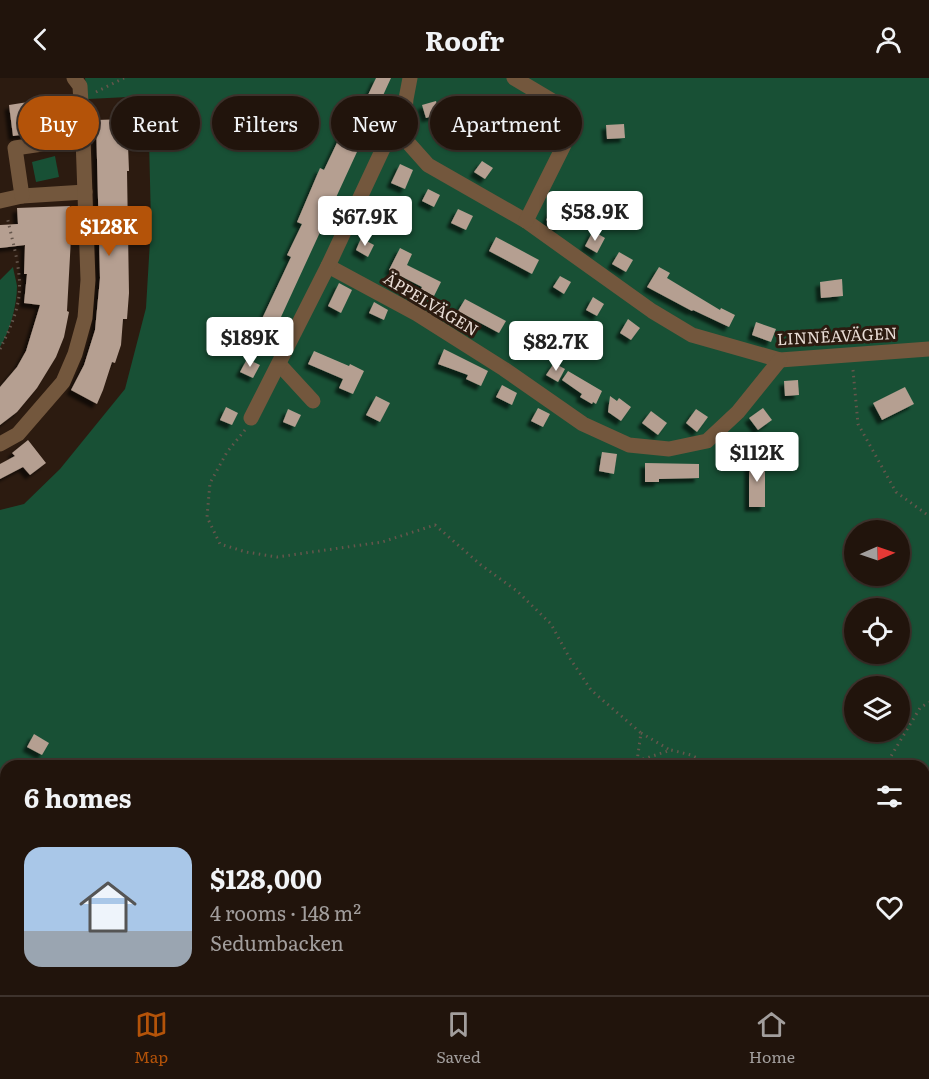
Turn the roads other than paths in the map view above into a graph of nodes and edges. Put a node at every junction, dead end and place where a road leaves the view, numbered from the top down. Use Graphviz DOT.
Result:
graph roads {
  1 [pos="74,78"];
  2 [pos="410,78"];
  3 [pos="514,78"];
  4 [pos="81,96"];
  5 [pos="407,96"];
  6 [pos="18,148"];
  7 [pos="83,150"];
  8 [pos="382,150"];
  9 [pos="415,150"];
  10 [pos="85,192"];
  11 [pos="22,196"];
  12 [pos="2,200"];
  13 [pos="526,221"];
  14 [pos="328,266"];
  15 [pos="929,349"];
  16 [pos="780,360"];
  17 [pos="279,364"];
  18 [pos="313,401"];
  19 [pos="251,418"];
  20 [pos="0,444"];
  1 -- 4 [label="street"];
  2 -- 5 [label="street, LINNÉAVÄGEN"];
  3 -- 13 [label="street"];
  6 -- 11 [label="street"];
  7 -- 10 [label="street"];
  8 -- 14 [label="street"];
  9 -- 13 [label="street, LINNÉAVÄGEN"];
  10 -- 11 [label="street"];
  10 -- 20 [label="street"];
  11 -- 12 [label="street"];
  13 -- 16 [label="street, LINNÉAVÄGEN"];
  14 -- 16 [label="street, ÄPPELVÄGEN"];
  14 -- 17 [label="street"];
  15 -- 16 [label="street, LINNÉAVÄGEN"];
  17 -- 18 [label="street"];
  17 -- 19 [label="street"];
}
